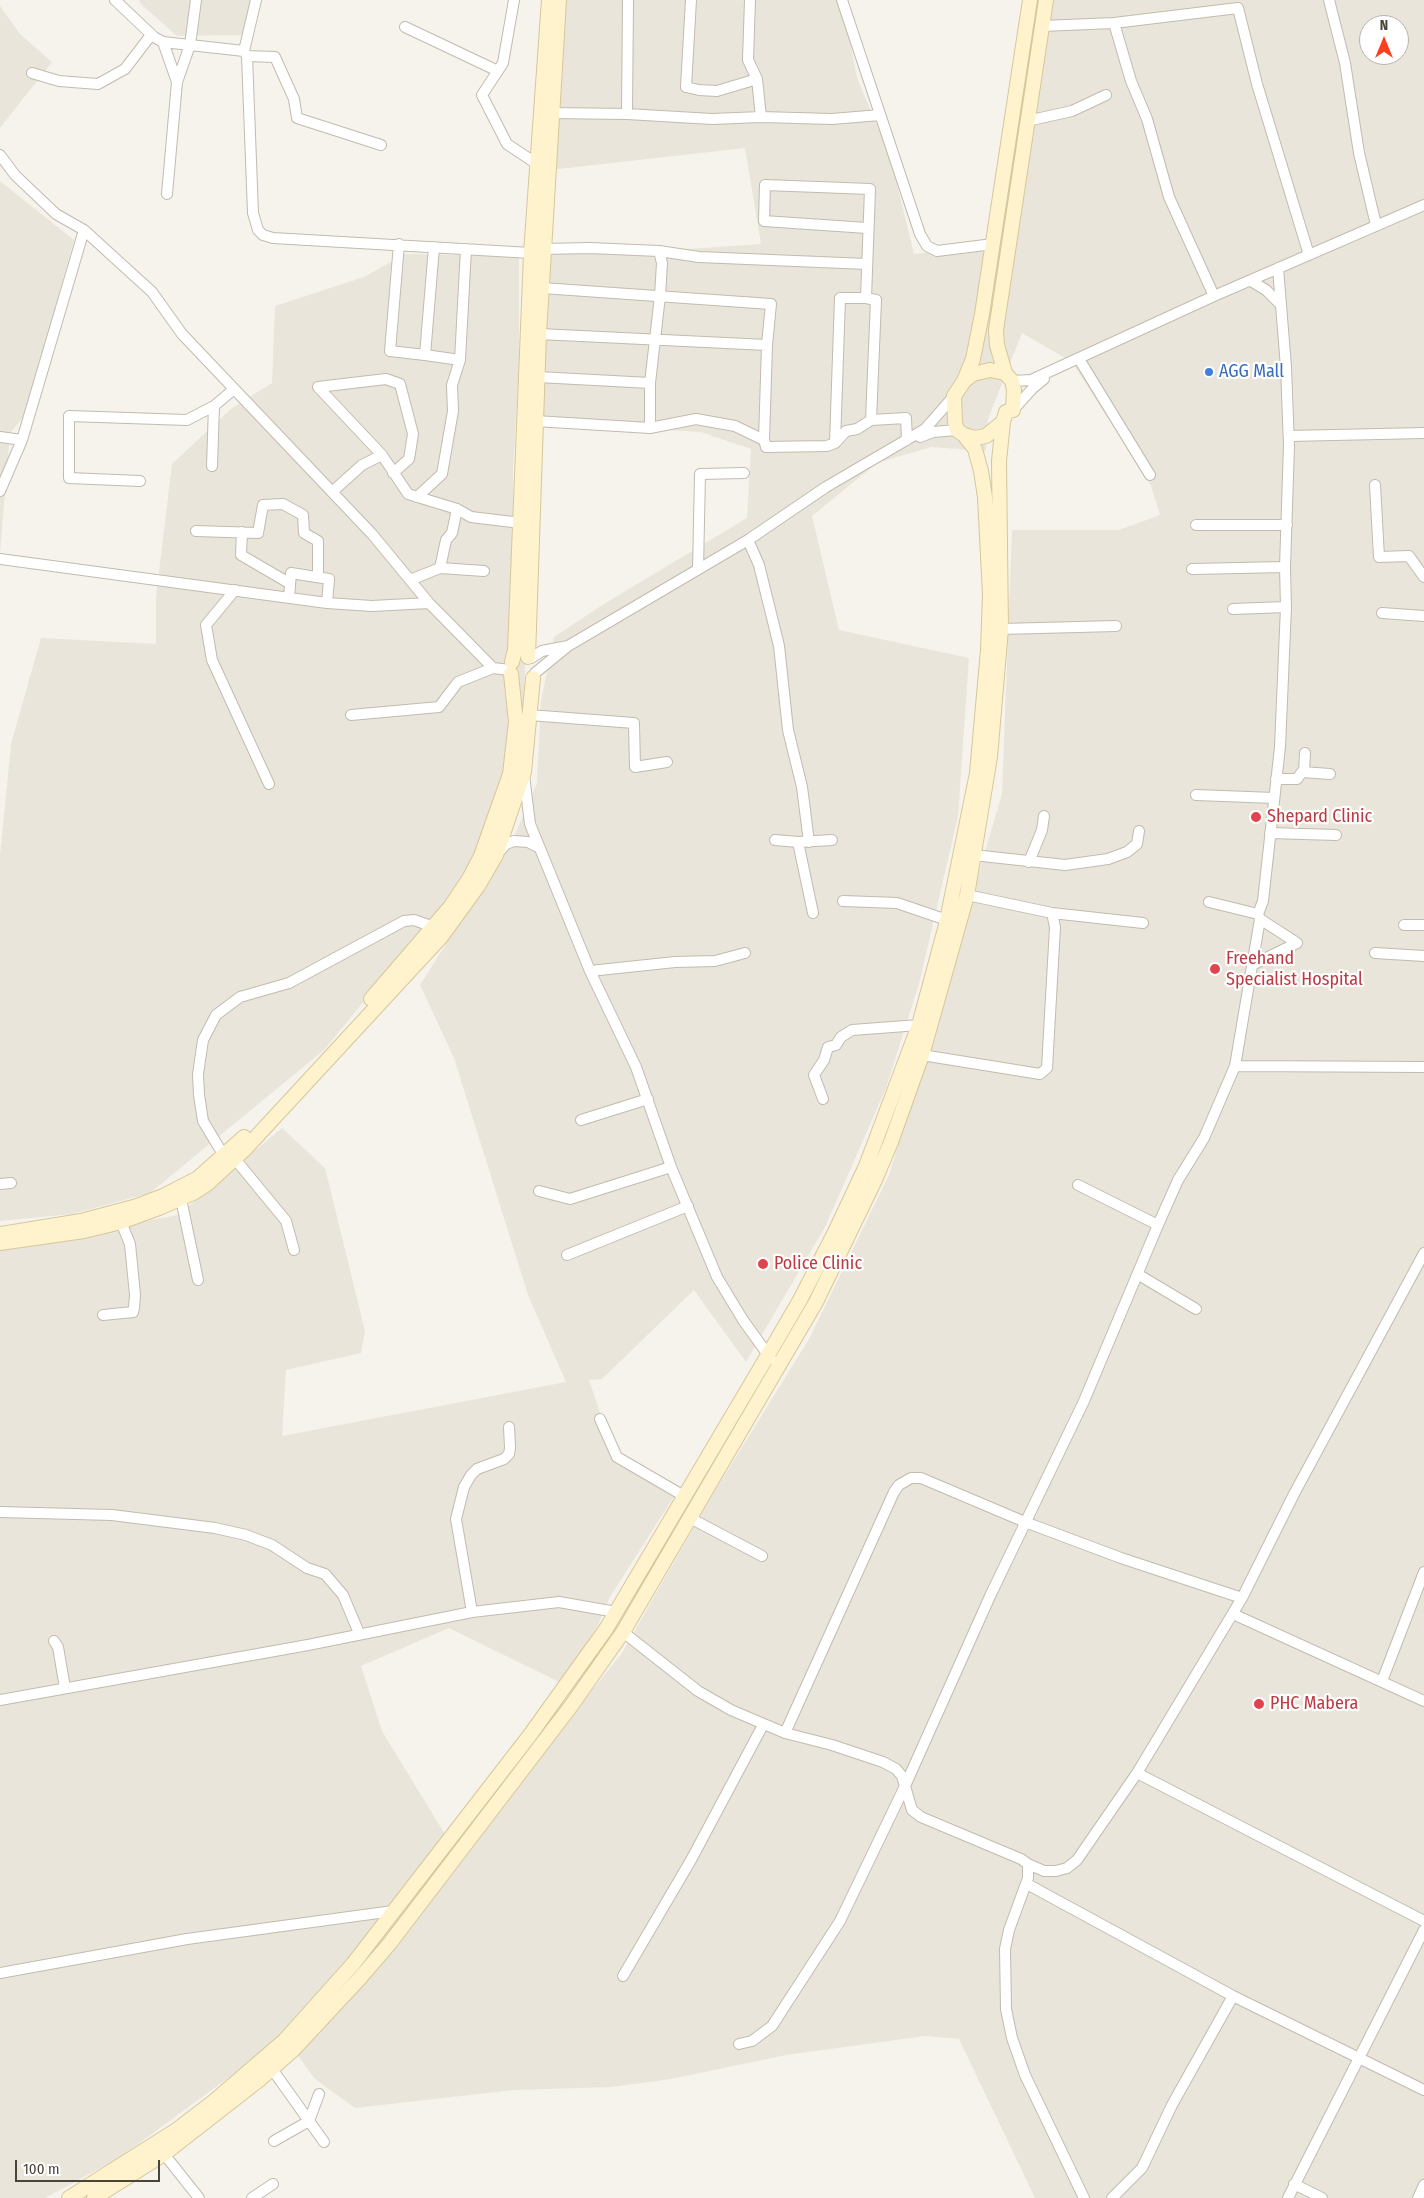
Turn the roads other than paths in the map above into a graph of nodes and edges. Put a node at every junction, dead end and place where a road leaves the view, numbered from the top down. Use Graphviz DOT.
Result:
graph roads {
  1 [pos="115,0"];
  2 [pos="196,0"];
  3 [pos="256,0"];
  4 [pos="514,0"];
  5 [pos="549,0"];
  6 [pos="559,0"];
  7 [pos="628,0"];
  8 [pos="691,0"];
  9 [pos="750,0"];
  10 [pos="842,0"];
  11 [pos="1030,0"];
  12 [pos="1046,0"];
  13 [pos="1328,0"];
  14 [pos="1114,23"];
  15 [pos="1042,26"];
  16 [pos="405,27"];
  17 [pos="152,34"];
  18 [pos="163,42"];
  19 [pos="190,45"];
  20 [pos="246,54"];
  21 [pos="498,71"];
  22 [pos="32,73"];
  23 [pos="757,79"];
  24 [pos="177,82"];
  25 [pos="1106,95"];
  26 [pos="551,113"];
  27 [pos="627,114"];
  28 [pos="880,115"];
  29 [pos="761,117"];
  30 [pos="1028,121"];
  31 [pos="381,145"];
  32 [pos="0,155"];
  33 [pos="536,164"];
  34 [pos="167,194"];
  35 [pos="1424,205"];
  36 [pos="1376,225"];
  37 [pos="867,228"];
  38 [pos="84,230"];
  39 [pos="399,244"];
  40 [pos="993,244"];
  41 [pos="434,247"];
  42 [pos="466,249"];
  43 [pos="537,251"];
  44 [pos="659,251"];
  45 [pos="1309,255"];
  46 [pos="868,264"];
  47 [pos="1278,268"];
  48 [pos="1251,281"];
  49 [pos="542,288"];
  50 [pos="660,296"];
  51 [pos="1214,296"];
  52 [pos="866,298"];
  53 [pos="1281,305"];
  54 [pos="539,334"];
  55 [pos="657,340"];
  56 [pos="767,345"];
  57 [pos="425,355"];
  58 [pos="1079,359"];
  59 [pos="460,360"];
  60 [pos="1064,366"];
  61 [pos="538,377"];
  62 [pos="1008,377"];
  63 [pos="964,381"];
  64 [pos="650,383"];
  65 [pos="233,390"];
  66 [pos="954,396"];
  67 [pos="214,406"];
  68 [pos="1012,410"];
  69 [pos="871,420"];
  70 [pos="535,421"];
  71 [pos="1003,422"];
  72 [pos="650,428"];
  73 [pos="961,432"];
  74 [pos="1424,433"];
  75 [pos="1289,436"];
  76 [pos="0,437"];
  77 [pos="22,440"];
  78 [pos="764,440"];
  79 [pos="907,440"];
  80 [pos="835,443"];
  81 [pos="382,455"];
  82 [pos="212,466"];
  83 [pos="394,472"];
  84 [pos="744,473"];
  85 [pos="1150,475"];
  86 [pos="140,481"];
  87 [pos="1375,485"];
  88 [pos="0,491"];
  89 [pos="332,492"];
  90 [pos="417,497"];
  91 [pos="457,509"];
  92 [pos="521,523"];
  93 [pos="1196,526"];
  94 [pos="1287,526"];
  95 [pos="196,531"];
  96 [pos="242,532"];
  97 [pos="748,540"];
  98 [pos="0,560"];
  99 [pos="1285,567"];
  100 [pos="440,568"];
  101 [pos="698,569"];
  102 [pos="1192,569"];
  103 [pos="484,571"];
  104 [pos="318,577"];
  105 [pos="1424,577"];
  106 [pos="410,580"];
  107 [pos="289,583"];
  108 [pos="235,590"];
  109 [pos="289,598"];
  110 [pos="327,603"];
  111 [pos="429,603"];
  112 [pos="1286,607"];
  113 [pos="1233,609"];
  114 [pos="1382,613"];
  115 [pos="1424,616"];
  116 [pos="1116,626"];
  117 [pos="1001,629"];
  118 [pos="568,646"];
  119 [pos="529,658"];
  120 [pos="493,668"];
  121 [pos="511,669"];
  122 [pos="534,675"];
  123 [pos="351,715"];
  124 [pos="529,715"];
  125 [pos="1305,753"];
  126 [pos="667,762"];
  127 [pos="524,772"];
  128 [pos="1304,772"];
  129 [pos="1330,774"];
  130 [pos="1276,779"];
  131 [pos="269,784"];
  132 [pos="1196,795"];
  133 [pos="1274,798"];
  134 [pos="1044,816"];
  135 [pos="1139,831"];
  136 [pos="1270,833"];
  137 [pos="1336,835"];
  138 [pos="775,840"];
  139 [pos="832,840"];
  140 [pos="798,842"];
  141 [pos="809,842"];
  142 [pos="540,848"];
  143 [pos="496,855"];
  144 [pos="974,855"];
  145 [pos="1029,862"];
  146 [pos="967,895"];
  147 [pos="843,901"];
  148 [pos="1209,902"];
  149 [pos="813,913"];
  150 [pos="1052,913"];
  151 [pos="1259,916"];
  152 [pos="947,920"];
  153 [pos="1143,923"];
  154 [pos="1404,925"];
  155 [pos="1424,925"];
  156 [pos="434,927"];
  157 [pos="745,953"];
  158 [pos="1375,953"];
  159 [pos="1424,956"];
  160 [pos="1252,965"];
  161 [pos="590,971"];
  162 [pos="919,1025"];
  163 [pos="922,1055"];
  164 [pos="1235,1066"];
  165 [pos="1424,1067"];
  166 [pos="648,1099"];
  167 [pos="823,1099"];
  168 [pos="581,1120"];
  169 [pos="230,1157"];
  170 [pos="671,1167"];
  171 [pos="11,1183"];
  172 [pos="0,1184"];
  173 [pos="1078,1185"];
  174 [pos="539,1191"];
  175 [pos="181,1199"];
  176 [pos="688,1206"];
  177 [pos="121,1222"];
  178 [pos="1158,1225"];
  179 [pos="0,1234"];
  180 [pos="0,1244"];
  181 [pos="294,1250"];
  182 [pos="1424,1253"];
  183 [pos="567,1255"];
  184 [pos="1139,1274"];
  185 [pos="198,1280"];
  186 [pos="1196,1309"];
  187 [pos="103,1315"];
  188 [pos="768,1355"];
  189 [pos="777,1369"];
  190 [pos="600,1420"];
  191 [pos="508,1427"];
  192 [pos="684,1496"];
  193 [pos="0,1512"];
  194 [pos="690,1518"];
  195 [pos="1025,1522"];
  196 [pos="762,1556"];
  197 [pos="1424,1572"];
  198 [pos="1242,1598"];
  199 [pos="472,1612"];
  200 [pos="616,1612"];
  201 [pos="1233,1614"];
  202 [pos="623,1632"];
  203 [pos="360,1633"];
  204 [pos="54,1641"];
  205 [pos="1382,1681"];
  206 [pos="65,1688"];
  207 [pos="0,1700"];
  208 [pos="1424,1701"];
  209 [pos="763,1725"];
  210 [pos="785,1733"];
  211 [pos="1137,1773"];
  212 [pos="905,1786"];
  213 [pos="1028,1864"];
  214 [pos="1026,1884"];
  215 [pos="393,1911"];
  216 [pos="1424,1921"];
  217 [pos="1424,1930"];
  218 [pos="0,1973"];
  219 [pos="623,1976"];
  220 [pos="1233,1996"];
  221 [pos="739,2044"];
  222 [pos="1358,2058"];
  223 [pos="272,2069"];
  224 [pos="1424,2090"];
  225 [pos="319,2094"];
  226 [pos="309,2121"];
  227 [pos="274,2141"];
  228 [pos="324,2142"];
  229 [pos="164,2154"];
  230 [pos="273,2184"];
  231 [pos="1294,2184"];
  232 [pos="1424,2185"];
  233 [pos="69,2198"];
  234 [pos="94,2198"];
  235 [pos="198,2198"];
  236 [pos="252,2198"];
  237 [pos="1084,2198"];
  238 [pos="1112,2198"];
  239 [pos="1288,2198"];
  240 [pos="1322,2198"];
  241 [pos="1418,2198"];
  1 -- 17 [label="street"];
  2 -- 19 [label="street"];
  3 -- 20 [label="street"];
  4 -- 21 [label="street"];
  5 -- 33 [label="main road"];
  6 -- 26 [label="main road"];
  7 -- 27 [label="street"];
  8 -- 23 [label="street"];
  9 -- 23 [label="street"];
  10 -- 28 [label="street"];
  11 -- 40 [label="main road"];
  12 -- 15 [label="main road"];
  13 -- 36 [label="street"];
  14 -- 15 [label="street"];
  14 -- 45 [label="street"];
  14 -- 51 [label="street"];
  15 -- 30 [label="main road"];
  16 -- 21 [label="street"];
  17 -- 18 [label="street"];
  17 -- 22 [label="street"];
  18 -- 19 [label="street"];
  18 -- 24 [label="street"];
  19 -- 20 [label="street"];
  19 -- 24 [label="street"];
  20 -- 31 [label="street"];
  20 -- 39 [label="street"];
  21 -- 33 [label="street"];
  23 -- 29 [label="street"];
  24 -- 34 [label="street"];
  25 -- 30 [label="street"];
  26 -- 27 [label="street"];
  26 -- 43 [label="main road"];
  27 -- 29 [label="street"];
  28 -- 29 [label="street"];
  28 -- 40 [label="street"];
  30 -- 62 [label="main road"];
  32 -- 38 [label="street"];
  33 -- 43 [label="main road"];
  35 -- 36 [label="street"];
  36 -- 45 [label="street"];
  37 -- 37 [label="street"];
  37 -- 46 [label="street"];
  38 -- 65 [label="street"];
  38 -- 77 [label="street"];
  39 -- 41 [label="street"];
  39 -- 57 [label="street"];
  40 -- 63 [label="main road"];
  41 -- 42 [label="street"];
  41 -- 57 [label="street"];
  42 -- 43 [label="street"];
  42 -- 59 [label="street"];
  43 -- 44 [label="street"];
  43 -- 49 [label="main road"];
  43 -- 92 [label="main road"];
  44 -- 46 [label="street"];
  44 -- 50 [label="street"];
  45 -- 47 [label="street"];
  46 -- 52 [label="street"];
  47 -- 48 [label="street"];
  47 -- 53 [label="street"];
  48 -- 51 [label="street"];
  48 -- 53 [label="street"];
  49 -- 50 [label="street"];
  49 -- 54 [label="main road"];
  50 -- 55 [label="street"];
  50 -- 56 [label="street"];
  51 -- 58 [label="street"];
  52 -- 69 [label="street"];
  52 -- 80 [label="street"];
  53 -- 75 [label="street"];
  54 -- 55 [label="street"];
  54 -- 61 [label="main road"];
  55 -- 56 [label="street"];
  55 -- 64 [label="street"];
  56 -- 78 [label="street"];
  57 -- 59 [label="street"];
  58 -- 60 [label="street"];
  58 -- 85 [label="street"];
  59 -- 90 [label="street"];
  60 -- 62 [label="street"];
  60 -- 68 [label="street"];
  61 -- 64 [label="street"];
  61 -- 70 [label="main road"];
  62 -- 63 [label="main road"];
  62 -- 68 [label="main road"];
  63 -- 66 [label="main road"];
  64 -- 72 [label="street"];
  65 -- 67 [label="street"];
  65 -- 89 [label="street"];
  66 -- 73 [label="main road"];
  66 -- 79 [label="street"];
  67 -- 82 [label="street"];
  67 -- 86 [label="street"];
  68 -- 71 [label="main road"];
  69 -- 79 [label="street"];
  69 -- 80 [label="street"];
  70 -- 72 [label="street"];
  70 -- 119 [label="main road"];
  71 -- 73 [label="main road"];
  71 -- 117 [label="main road"];
  72 -- 78 [label="street"];
  73 -- 79 [label="street"];
  73 -- 152 [label="main road"];
  74 -- 75 [label="street"];
  75 -- 94 [label="street"];
  76 -- 77 [label="street"];
  77 -- 88 [label="street"];
  78 -- 80 [label="street"];
  79 -- 97 [label="street"];
  81 -- 83 [label="street"];
  81 -- 83 [label="street"];
  81 -- 89 [label="street"];
  83 -- 90 [label="street"];
  84 -- 101 [label="street"];
  87 -- 105 [label="street"];
  89 -- 106 [label="street"];
  90 -- 91 [label="street"];
  91 -- 92 [label="street"];
  91 -- 100 [label="street"];
  92 -- 121 [label="main road"];
  93 -- 94 [label="street"];
  94 -- 99 [label="street"];
  95 -- 96 [label="street"];
  96 -- 104 [label="street"];
  96 -- 107 [label="street"];
  97 -- 101 [label="street"];
  97 -- 141 [label="street"];
  98 -- 108 [label="street"];
  99 -- 102 [label="street"];
  99 -- 112 [label="street"];
  100 -- 103 [label="street"];
  100 -- 106 [label="street"];
  101 -- 118 [label="street"];
  104 -- 107 [label="street"];
  104 -- 110 [label="street"];
  106 -- 111 [label="street"];
  107 -- 109 [label="street"];
  108 -- 109 [label="street"];
  108 -- 131 [label="street"];
  109 -- 110 [label="street"];
  110 -- 111 [label="street"];
  111 -- 120 [label="street"];
  112 -- 113 [label="street"];
  112 -- 130 [label="street"];
  114 -- 115 [label="street"];
  116 -- 117 [label="street"];
  117 -- 144 [label="main road"];
  118 -- 119 [label="street"];
  118 -- 122 [label="street"];
  119 -- 121 [label="main road"];
  119 -- 122 [label="main road"];
  120 -- 121 [label="street"];
  120 -- 123 [label="street"];
  121 -- 122 [label="main road"];
  121 -- 156 [label="main road"];
  122 -- 124 [label="main road"];
  124 -- 126 [label="street"];
  124 -- 127 [label="main road"];
  125 -- 128 [label="street"];
  127 -- 142 [label="street"];
  127 -- 143 [label="main road"];
  128 -- 129 [label="street"];
  128 -- 130 [label="street"];
  130 -- 133 [label="street"];
  132 -- 133 [label="street"];
  133 -- 136 [label="street"];
  134 -- 145 [label="street"];
  135 -- 145 [label="street"];
  136 -- 137 [label="street"];
  136 -- 151 [label="street"];
  138 -- 140 [label="street"];
  139 -- 141 [label="street"];
  140 -- 141 [label="street"];
  140 -- 149 [label="street"];
  142 -- 143 [label="street"];
  142 -- 161 [label="street"];
  143 -- 169 [label="main road"];
  144 -- 145 [label="street"];
  144 -- 146 [label="main road"];
  146 -- 150 [label="street"];
  146 -- 163 [label="main road"];
  147 -- 152 [label="street"];
  148 -- 151 [label="street"];
  150 -- 153 [label="street"];
  150 -- 163 [label="street"];
  151 -- 160 [label="street"];
  151 -- 160 [label="street"];
  152 -- 162 [label="main road"];
  154 -- 155 [label="street"];
  156 -- 169 [label="main road"];
  156 -- 169 [label="street"];
  157 -- 161 [label="street"];
  158 -- 159 [label="street"];
  160 -- 164 [label="street"];
  161 -- 166 [label="street"];
  162 -- 167 [label="street"];
  162 -- 188 [label="main road"];
  163 -- 189 [label="main road"];
  164 -- 165 [label="street"];
  164 -- 178 [label="street"];
  166 -- 168 [label="street"];
  166 -- 170 [label="street"];
  169 -- 175 [label="main road"];
  169 -- 179 [label="main road"];
  169 -- 181 [label="street"];
  170 -- 174 [label="street"];
  170 -- 176 [label="street"];
  171 -- 172 [label="street"];
  173 -- 178 [label="street"];
  175 -- 177 [label="main road"];
  175 -- 185 [label="street"];
  176 -- 183 [label="street"];
  176 -- 188 [label="street"];
  177 -- 180 [label="main road"];
  177 -- 187 [label="street"];
  178 -- 184 [label="street"];
  182 -- 198 [label="street"];
  184 -- 186 [label="street"];
  184 -- 195 [label="street"];
  188 -- 189 [label="street"];
  188 -- 192 [label="main road"];
  189 -- 194 [label="main road"];
  190 -- 192 [label="street"];
  191 -- 199 [label="street"];
  192 -- 200 [label="main road"];
  193 -- 203 [label="street"];
  194 -- 196 [label="street"];
  194 -- 202 [label="main road"];
  195 -- 198 [label="street"];
  195 -- 210 [label="street"];
  195 -- 212 [label="street"];
  197 -- 205 [label="street"];
  198 -- 201 [label="street"];
  199 -- 200 [label="street"];
  199 -- 203 [label="street"];
  200 -- 215 [label="main road"];
  201 -- 205 [label="street"];
  201 -- 211 [label="street"];
  202 -- 209 [label="street"];
  202 -- 223 [label="main road"];
  203 -- 206 [label="street"];
  204 -- 206 [label="street"];
  205 -- 208 [label="street"];
  206 -- 207 [label="street"];
  209 -- 210 [label="street"];
  209 -- 219 [label="street"];
  210 -- 212 [label="street"];
  211 -- 213 [label="street"];
  211 -- 216 [label="street"];
  212 -- 213 [label="street"];
  212 -- 221 [label="street"];
  213 -- 214 [label="street"];
  214 -- 220 [label="street"];
  214 -- 237 [label="street"];
  215 -- 218 [label="street"];
  215 -- 233 [label="main road"];
  217 -- 222 [label="street"];
  220 -- 222 [label="street"];
  220 -- 238 [label="street"];
  222 -- 224 [label="street"];
  222 -- 231 [label="street"];
  223 -- 226 [label="street"];
  223 -- 229 [label="main road"];
  225 -- 226 [label="street"];
  226 -- 227 [label="street"];
  226 -- 228 [label="street"];
  229 -- 234 [label="main road"];
  229 -- 235 [label="street"];
  230 -- 236 [label="street"];
  231 -- 239 [label="street"];
  231 -- 240 [label="street"];
  232 -- 241 [label="street"];
}
